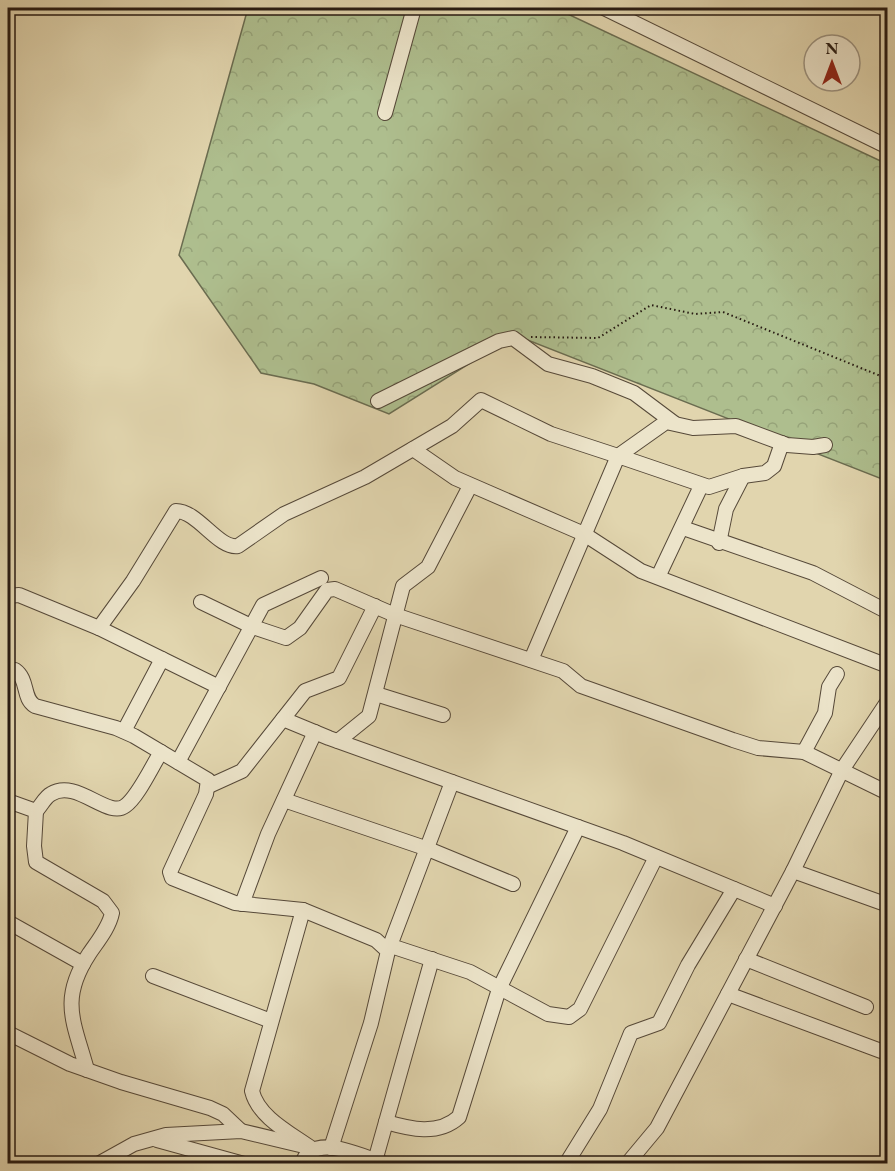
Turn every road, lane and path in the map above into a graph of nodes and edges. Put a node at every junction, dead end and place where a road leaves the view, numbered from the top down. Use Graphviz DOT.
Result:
graph roads {
  1 [pos="414,8"];
  2 [pos="604,8"];
  3 [pos="385,113"];
  4 [pos="888,147"];
  5 [pos="513,338"];
  6 [pos="888,379"];
  7 [pos="378,401"];
  8 [pos="674,423"];
  9 [pos="782,443"];
  10 [pos="825,445"];
  11 [pos="413,449"];
  12 [pos="618,456"];
  13 [pos="743,476"];
  14 [pos="470,486"];
  15 [pos="701,486"];
  16 [pos="683,528"];
  17 [pos="584,534"];
  18 [pos="719,543"];
  19 [pos="658,577"];
  20 [pos="321,578"];
  21 [pos="8,596"];
  22 [pos="201,602"];
  23 [pos="375,606"];
  24 [pos="888,612"];
  25 [pos="395,615"];
  26 [pos="253,627"];
  27 [pos="99,628"];
  28 [pos="162,659"];
  29 [pos="531,660"];
  30 [pos="888,666"];
  31 [pos="8,671"];
  32 [pos="837,674"];
  33 [pos="219,687"];
  34 [pos="376,693"];
  35 [pos="888,701"];
  36 [pos="443,715"];
  37 [pos="283,719"];
  38 [pos="124,731"];
  39 [pos="315,732"];
  40 [pos="338,741"];
  41 [pos="161,752"];
  42 [pos="804,752"];
  43 [pos="178,762"];
  44 [pos="842,770"];
  45 [pos="452,782"];
  46 [pos="209,786"];
  47 [pos="888,793"];
  48 [pos="284,800"];
  49 [pos="8,801"];
  50 [pos="36,812"];
  51 [pos="578,827"];
  52 [pos="428,849"];
  53 [pos="656,857"];
  54 [pos="793,871"];
  55 [pos="513,884"];
  56 [pos="734,889"];
  57 [pos="242,904"];
  58 [pos="888,905"];
  59 [pos="775,906"];
  60 [pos="303,910"];
  61 [pos="8,922"];
  62 [pos="389,948"];
  63 [pos="432,959"];
  64 [pos="746,959"];
  65 [pos="83,964"];
  66 [pos="153,976"];
  67 [pos="499,989"];
  68 [pos="728,994"];
  69 [pos="866,1007"];
  70 [pos="271,1021"];
  71 [pos="8,1033"];
  72 [pos="881,1051"];
  73 [pos="87,1070"];
  74 [pos="386,1122"];
  75 [pos="241,1131"];
  76 [pos="150,1138"];
  77 [pos="311,1148"];
  78 [pos="331,1148"];
  79 [pos="380,1162"];
  80 [pos="100,1163"];
  81 [pos="244,1164"];
  82 [pos="302,1164"];
  83 [pos="566,1164"];
  84 [pos="627,1164"];
  1 -- 3 [label="street"];
  2 -- 4 [label="street"];
  5 -- 6 [label="path"];
  5 -- 7 [label="street"];
  5 -- 8 [label="street"];
  8 -- 9 [label="street"];
  8 -- 12 [label="street"];
  9 -- 10 [label="street"];
  9 -- 13 [label="street"];
  11 -- 12 [label="street"];
  11 -- 14 [label="street"];
  11 -- 27 [label="street"];
  12 -- 15 [label="street"];
  12 -- 17 [label="street"];
  13 -- 15 [label="street"];
  13 -- 18 [label="street"];
  14 -- 17 [label="street"];
  14 -- 25 [label="street"];
  15 -- 16 [label="street"];
  16 -- 18 [label="street"];
  16 -- 19 [label="street"];
  17 -- 19 [label="street"];
  17 -- 29 [label="street"];
  18 -- 24 [label="street"];
  19 -- 30 [label="street"];
  20 -- 26 [label="street"];
  21 -- 27 [label="street"];
  22 -- 26 [label="street"];
  23 -- 25 [label="street"];
  23 -- 26 [label="street"];
  23 -- 37 [label="street"];
  25 -- 29 [label="street"];
  25 -- 34 [label="street"];
  26 -- 33 [label="street"];
  27 -- 28 [label="street"];
  28 -- 33 [label="street"];
  28 -- 38 [label="street"];
  29 -- 42 [label="street"];
  31 -- 38 [label="street"];
  32 -- 42 [label="street"];
  33 -- 43 [label="street"];
  34 -- 36 [label="street"];
  34 -- 40 [label="street"];
  35 -- 44 [label="street"];
  37 -- 39 [label="street"];
  37 -- 46 [label="street"];
  38 -- 41 [label="street"];
  39 -- 40 [label="street"];
  39 -- 48 [label="street"];
  40 -- 45 [label="street"];
  41 -- 43 [label="street"];
  41 -- 50 [label="street"];
  42 -- 44 [label="street"];
  43 -- 46 [label="street"];
  44 -- 47 [label="street"];
  44 -- 54 [label="street"];
  45 -- 51 [label="street"];
  45 -- 52 [label="street"];
  46 -- 57 [label="street"];
  48 -- 52 [label="street"];
  48 -- 57 [label="street"];
  49 -- 50 [label="street"];
  50 -- 65 [label="street"];
  51 -- 53 [label="street"];
  51 -- 67 [label="street"];
  52 -- 55 [label="street"];
  52 -- 62 [label="street"];
  53 -- 56 [label="street"];
  53 -- 67 [label="street"];
  54 -- 58 [label="street"];
  54 -- 59 [label="street"];
  56 -- 59 [label="street"];
  56 -- 83 [label="street"];
  57 -- 60 [label="street"];
  59 -- 64 [label="street"];
  60 -- 62 [label="street"];
  60 -- 70 [label="street"];
  61 -- 65 [label="street"];
  62 -- 63 [label="street"];
  62 -- 78 [label="street"];
  63 -- 67 [label="street"];
  63 -- 74 [label="street"];
  64 -- 68 [label="street"];
  64 -- 69 [label="street"];
  65 -- 73 [label="street"];
  66 -- 70 [label="street"];
  67 -- 74 [label="street"];
  68 -- 72 [label="street"];
  68 -- 84 [label="street"];
  70 -- 77 [label="street"];
  71 -- 73 [label="street"];
  73 -- 75 [label="street"];
  74 -- 79 [label="street"];
  75 -- 76 [label="street"];
  75 -- 77 [label="street"];
  76 -- 80 [label="street"];
  76 -- 81 [label="street"];
  77 -- 78 [label="street"];
  77 -- 82 [label="street"];
  78 -- 79 [label="street"];
}
